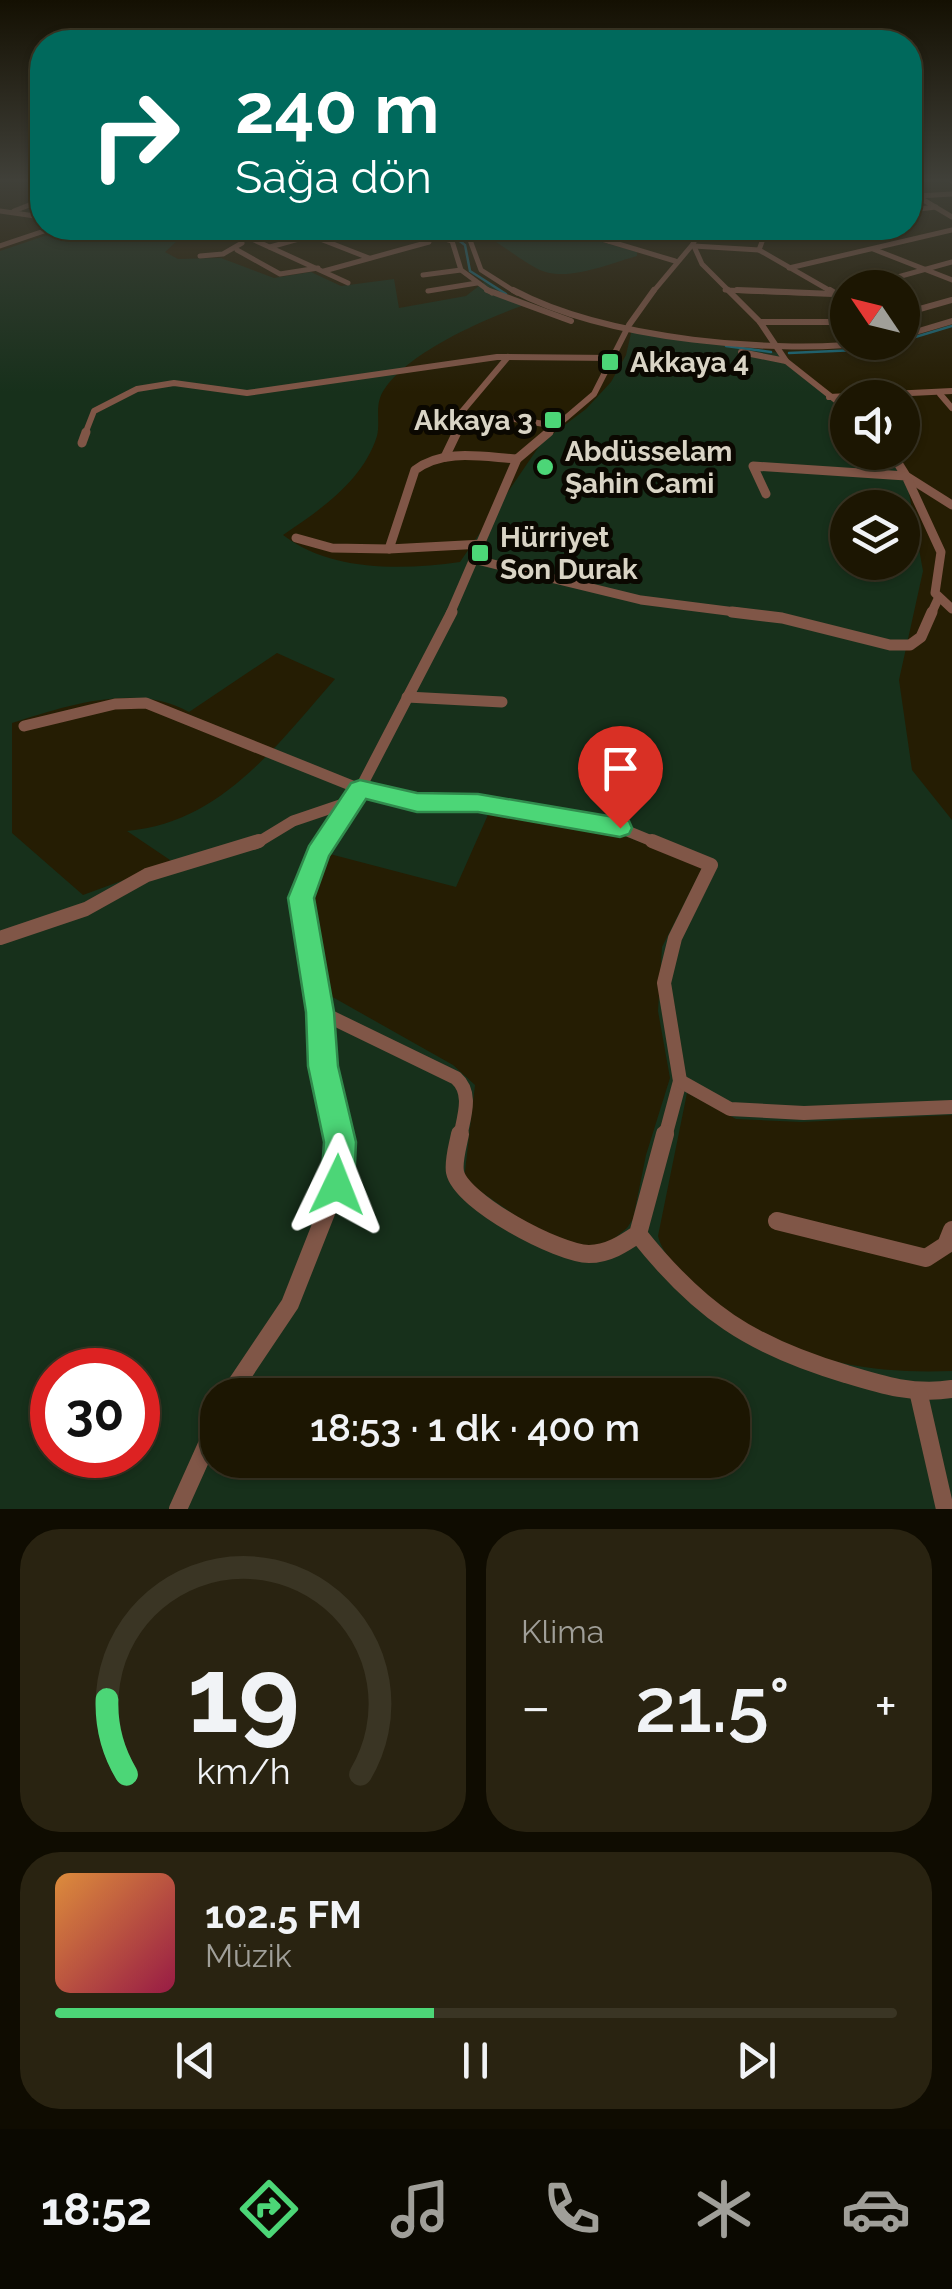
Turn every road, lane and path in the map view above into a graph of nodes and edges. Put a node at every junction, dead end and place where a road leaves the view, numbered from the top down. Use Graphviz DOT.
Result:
graph roads {
  1 [pos="227,251"];
  2 [pos="240,251"];
  3 [pos="279,251"];
  4 [pos="354,251"];
  5 [pos="394,251"];
  6 [pos="457,251"];
  7 [pos="474,251"];
  8 [pos="643,251"];
  9 [pos="686,251"];
  10 [pos="697,251"];
  11 [pos="761,251"];
  12 [pos="862,251"];
  13 [pos="879,251"];
  14 [pos="200,256"];
  15 [pos="369,258"];
  16 [pos="675,261"];
  17 [pos="952,262"];
  18 [pos="789,268"];
  19 [pos="321,270"];
  20 [pos="461,270"];
  21 [pos="926,270"];
  22 [pos="920,272"];
  23 [pos="423,275"];
  24 [pos="952,280"];
  25 [pos="477,283"];
  26 [pos="348,284"];
  27 [pos="725,290"];
  28 [pos="428,291"];
  29 [pos="830,292"];
  30 [pos="830,294"];
  31 [pos="952,300"];
  32 [pos="920,309"];
  33 [pos="952,321"];
  34 [pos="760,322"];
  35 [pos="830,322"];
  36 [pos="627,328"];
  37 [pos="920,331"];
  38 [pos="830,348"];
  39 [pos="780,349"];
  40 [pos="508,357"];
  41 [pos="612,358"];
  42 [pos="786,361"];
  43 [pos="952,391"];
  44 [pos="940,394"];
  45 [pos="829,397"];
  46 [pos="952,408"];
  47 [pos="460,414"];
  48 [pos="496,416"];
  49 [pos="556,426"];
  50 [pos="458,428"];
  51 [pos="82,443"];
  52 [pos="445,457"];
  53 [pos="517,459"];
  54 [pos="902,470"];
  55 [pos="906,476"];
  56 [pos="766,494"];
  57 [pos="952,505"];
  58 [pos="296,538"];
  59 [pos="483,544"];
  60 [pos="389,549"];
  61 [pos="477,560"];
  62 [pos="938,598"];
  63 [pos="952,609"];
  64 [pos="407,697"];
  65 [pos="502,702"];
  66 [pos="24,726"];
  67 [pos="356,795"];
  68 [pos="0,938"];
  69 [pos="320,1012"];
  70 [pos="680,1082"];
  71 [pos="952,1107"];
  72 [pos="777,1221"];
  73 [pos="952,1230"];
  74 [pos="638,1234"];
  75 [pos="240,1378"];
  76 [pos="952,1389"];
  77 [pos="918,1395"];
  78 [pos="200,1460"];
  79 [pos="178,1509"];
  80 [pos="945,1509"];
  1 -- 14 [label="street"];
  2 -- 19 [label="street"];
  3 -- 19 [label="street"];
  4 -- 15 [label="street"];
  5 -- 15 [label="street"];
  6 -- 20 [label="street"];
  7 -- 36 [label="street"];
  8 -- 16 [label="street"];
  9 -- 16 [label="street"];
  10 -- 27 [label="street"];
  11 -- 18 [label="street"];
  12 -- 18 [label="street"];
  13 -- 21 [label="street"];
  15 -- 19 [label="street"];
  16 -- 36 [label="street"];
  17 -- 21 [label="street"];
  18 -- 29 [label="street"];
  19 -- 26 [label="street"];
  20 -- 23 [label="street"];
  20 -- 25 [label="street"];
  21 -- 22 [label="street"];
  21 -- 24 [label="street"];
  25 -- 28 [label="street"];
  25 -- 36 [label="street"];
  27 -- 30 [label="street"];
  27 -- 34 [label="street"];
  31 -- 32 [label="street"];
  33 -- 37 [label="street"];
  34 -- 35 [label="street"];
  34 -- 39 [label="street"];
  36 -- 39 [label="street"];
  36 -- 41 [label="street"];
  36 -- 42 [label="street"];
  38 -- 39 [label="street"];
  39 -- 42 [label="street"];
  40 -- 41 [label="street"];
  40 -- 47 [label="street"];
  40 -- 51 [label="street"];
  41 -- 49 [label="street"];
  42 -- 45 [label="street"];
  43 -- 44 [label="street"];
  44 -- 45 [label="street"];
  44 -- 46 [label="street"];
  48 -- 49 [label="street"];
  49 -- 53 [label="street"];
  50 -- 52 [label="street"];
  52 -- 53 [label="street"];
  52 -- 60 [label="street"];
  53 -- 59 [label="street"];
  54 -- 55 [label="street"];
  55 -- 56 [label="street"];
  55 -- 57 [label="street"];
  55 -- 62 [label="street"];
  58 -- 60 [label="street"];
  59 -- 60 [label="street"];
  59 -- 61 [label="street"];
  61 -- 62 [label="street"];
  61 -- 64 [label="street"];
  62 -- 63 [label="street"];
  64 -- 65 [label="street"];
  64 -- 67 [label="street"];
  66 -- 67 [label="street"];
  67 -- 68 [label="street"];
  67 -- 69 [label="street"];
  67 -- 70 [label="street"];
  69 -- 74 [label="street"];
  69 -- 75 [label="street"];
  70 -- 71 [label="street"];
  70 -- 74 [label="street"];
  72 -- 73 [label="street"];
  74 -- 77 [label="street"];
  76 -- 77 [label="street"];
  77 -- 80 [label="street"];
  78 -- 79 [label="street"];
}
